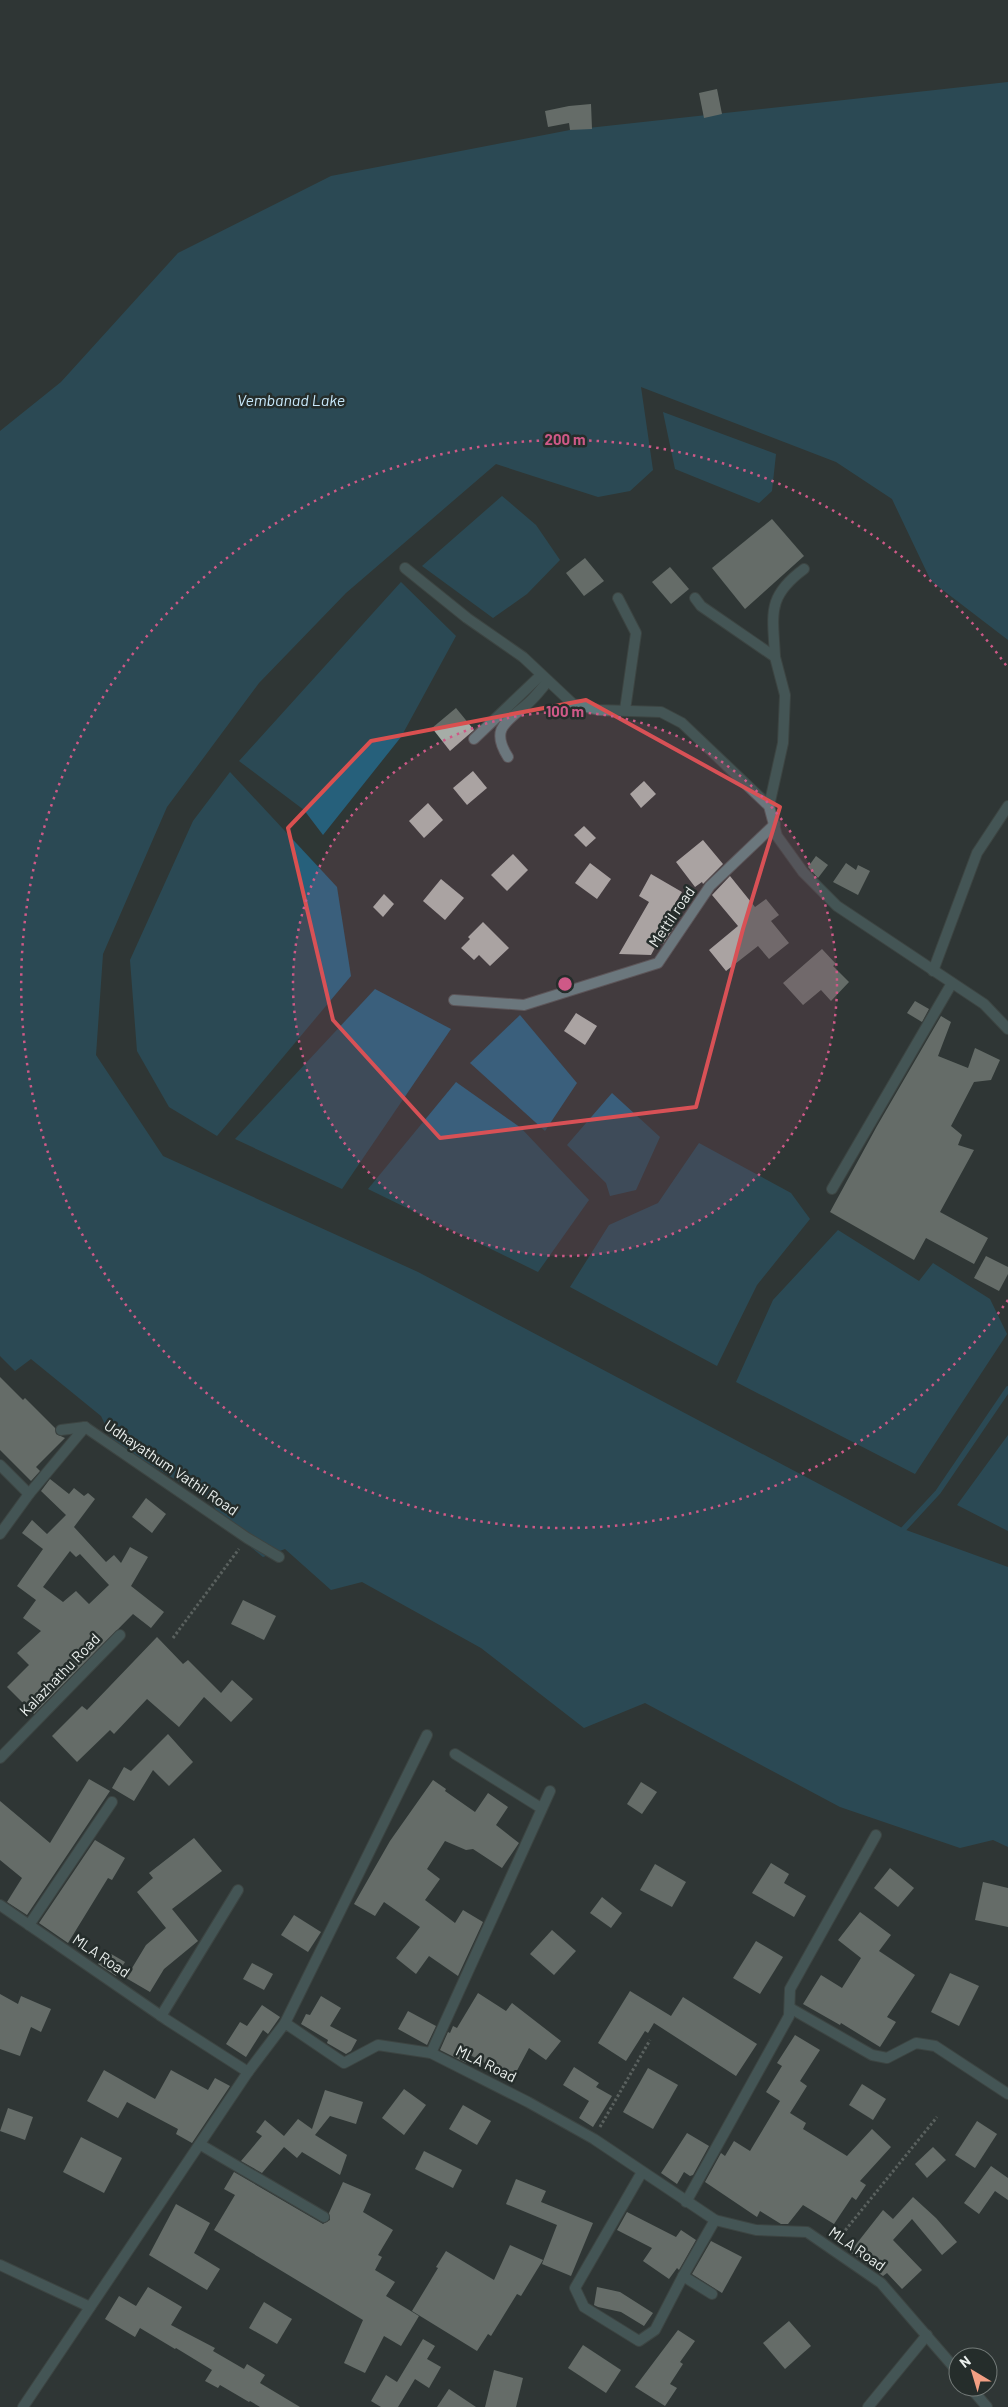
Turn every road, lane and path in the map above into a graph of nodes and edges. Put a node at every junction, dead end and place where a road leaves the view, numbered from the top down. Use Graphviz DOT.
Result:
graph roads {
  1 [pos="405,568"];
  2 [pos="804,569"];
  3 [pos="618,598"];
  4 [pos="695,598"];
  5 [pos="775,657"];
  6 [pos="545,678"];
  7 [pos="625,710"];
  8 [pos="474,740"];
  9 [pos="508,757"];
  10 [pos="770,806"];
  11 [pos="1008,806"];
  12 [pos="775,824"];
  13 [pos="933,971"];
  14 [pos="952,983"];
  15 [pos="454,1000"];
  16 [pos="1008,1029"];
  17 [pos="832,1188"];
  18 [pos="85,1427"];
  19 [pos="61,1430"];
  20 [pos="0,1465"];
  21 [pos="29,1494"];
  22 [pos="0,1534"];
  23 [pos="247,1538"];
  24 [pos="279,1557"];
  25 [pos="120,1635"];
  26 [pos="173,1638"];
  27 [pos="427,1735"];
  28 [pos="455,1754"];
  29 [pos="0,1758"];
  30 [pos="550,1791"];
  31 [pos="112,1802"];
  32 [pos="541,1808"];
  33 [pos="876,1835"];
  34 [pos="238,1890"];
  35 [pos="1,1909"];
  36 [pos="28,1925"];
  37 [pos="790,2008"];
  38 [pos="161,2016"];
  39 [pos="285,2024"];
  40 [pos="650,2040"];
  41 [pos="430,2053"];
  42 [pos="248,2072"];
  43 [pos="1008,2094"];
  44 [pos="937,2118"];
  45 [pos="594,2139"];
  46 [pos="200,2145"];
  47 [pos="642,2172"];
  48 [pos="686,2202"];
  49 [pos="324,2217"];
  50 [pos="715,2220"];
  51 [pos="830,2248"];
  52 [pos="0,2265"];
  53 [pos="683,2276"];
  54 [pos="712,2294"];
  55 [pos="90,2307"];
  56 [pos="927,2335"];
  57 [pos="948,2360"];
  58 [pos="978,2397"];
  59 [pos="23,2407"];
  60 [pos="868,2407"];
  61 [pos="987,2407"];
  1 -- 6 [label="street"];
  2 -- 5 [label="street"];
  3 -- 7 [label="street"];
  4 -- 5 [label="street"];
  5 -- 10 [label="street"];
  6 -- 7 [label="street"];
  6 -- 8 [label="street"];
  6 -- 9 [label="street"];
  7 -- 10 [label="street"];
  10 -- 12 [label="street"];
  11 -- 13 [label="street"];
  12 -- 13 [label="street"];
  12 -- 15 [label="street, Mettil road"];
  13 -- 14 [label="street"];
  14 -- 16 [label="street"];
  14 -- 17 [label="street"];
  18 -- 19 [label="street"];
  18 -- 21 [label="street, Udhayathum Vathil Road"];
  18 -- 23 [label="street, Udhayathum Vathil Road"];
  20 -- 21 [label="street"];
  21 -- 22 [label="street, Udhayathum Vathil Road"];
  23 -- 24 [label="street, Udhayathum Vathil Road"];
  23 -- 26 [label="path"];
  25 -- 29 [label="street, Kalazhathu Road"];
  27 -- 39 [label="street"];
  28 -- 32 [label="street"];
  30 -- 32 [label="street"];
  31 -- 36 [label="street"];
  32 -- 41 [label="street"];
  33 -- 37 [label="street"];
  34 -- 38 [label="street"];
  35 -- 36 [label="street, MLA Road"];
  36 -- 38 [label="street, MLA Road"];
  37 -- 43 [label="street"];
  37 -- 48 [label="street"];
  38 -- 42 [label="street, MLA Road"];
  39 -- 41 [label="street, MLA Road"];
  39 -- 42 [label="street"];
  40 -- 45 [label="path"];
  41 -- 45 [label="street, MLA Road"];
  42 -- 46 [label="street"];
  44 -- 51 [label="path"];
  45 -- 47 [label="street, MLA Road"];
  46 -- 49 [label="street"];
  46 -- 55 [label="street"];
  47 -- 48 [label="street, MLA Road"];
  47 -- 53 [label="street"];
  48 -- 50 [label="street, MLA Road"];
  50 -- 51 [label="street, MLA Road"];
  50 -- 53 [label="street"];
  51 -- 56 [label="street, MLA Road"];
  52 -- 55 [label="street"];
  53 -- 54 [label="street"];
  55 -- 59 [label="street"];
  56 -- 57 [label="street, MLA Road"];
  56 -- 60 [label="street"];
  58 -- 61 [label="street"];
}
